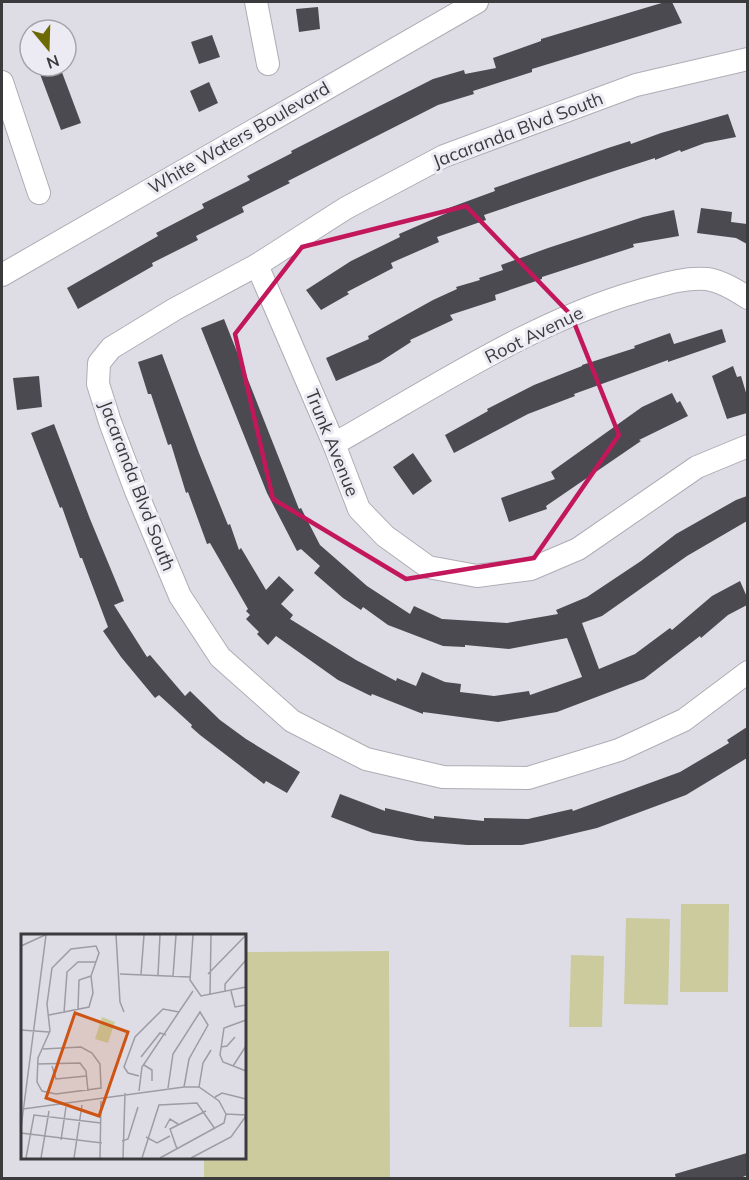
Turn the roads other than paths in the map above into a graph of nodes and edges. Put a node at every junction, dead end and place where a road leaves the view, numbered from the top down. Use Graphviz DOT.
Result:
graph roads {
  1 [pos="256,2"];
  2 [pos="477,2"];
  3 [pos="747,59"];
  4 [pos="267,64"];
  5 [pos="2,82"];
  6 [pos="39,193"];
  7 [pos="257,264"];
  8 [pos="2,275"];
  9 [pos="747,298"];
  10 [pos="334,444"];
  11 [pos="747,446"];
  12 [pos="747,672"];
  1 -- 4 [label="street"];
  2 -- 8 [label="street, White Waters Boulevard"];
  3 -- 7 [label="street, Jacaranda Blvd South"];
  5 -- 6 [label="street"];
  7 -- 10 [label="street, Trunk Avenue"];
  7 -- 12 [label="street, Jacaranda Blvd South"];
  9 -- 10 [label="street, Root Avenue"];
  10 -- 11 [label="street, Trunk Avenue"];
}
